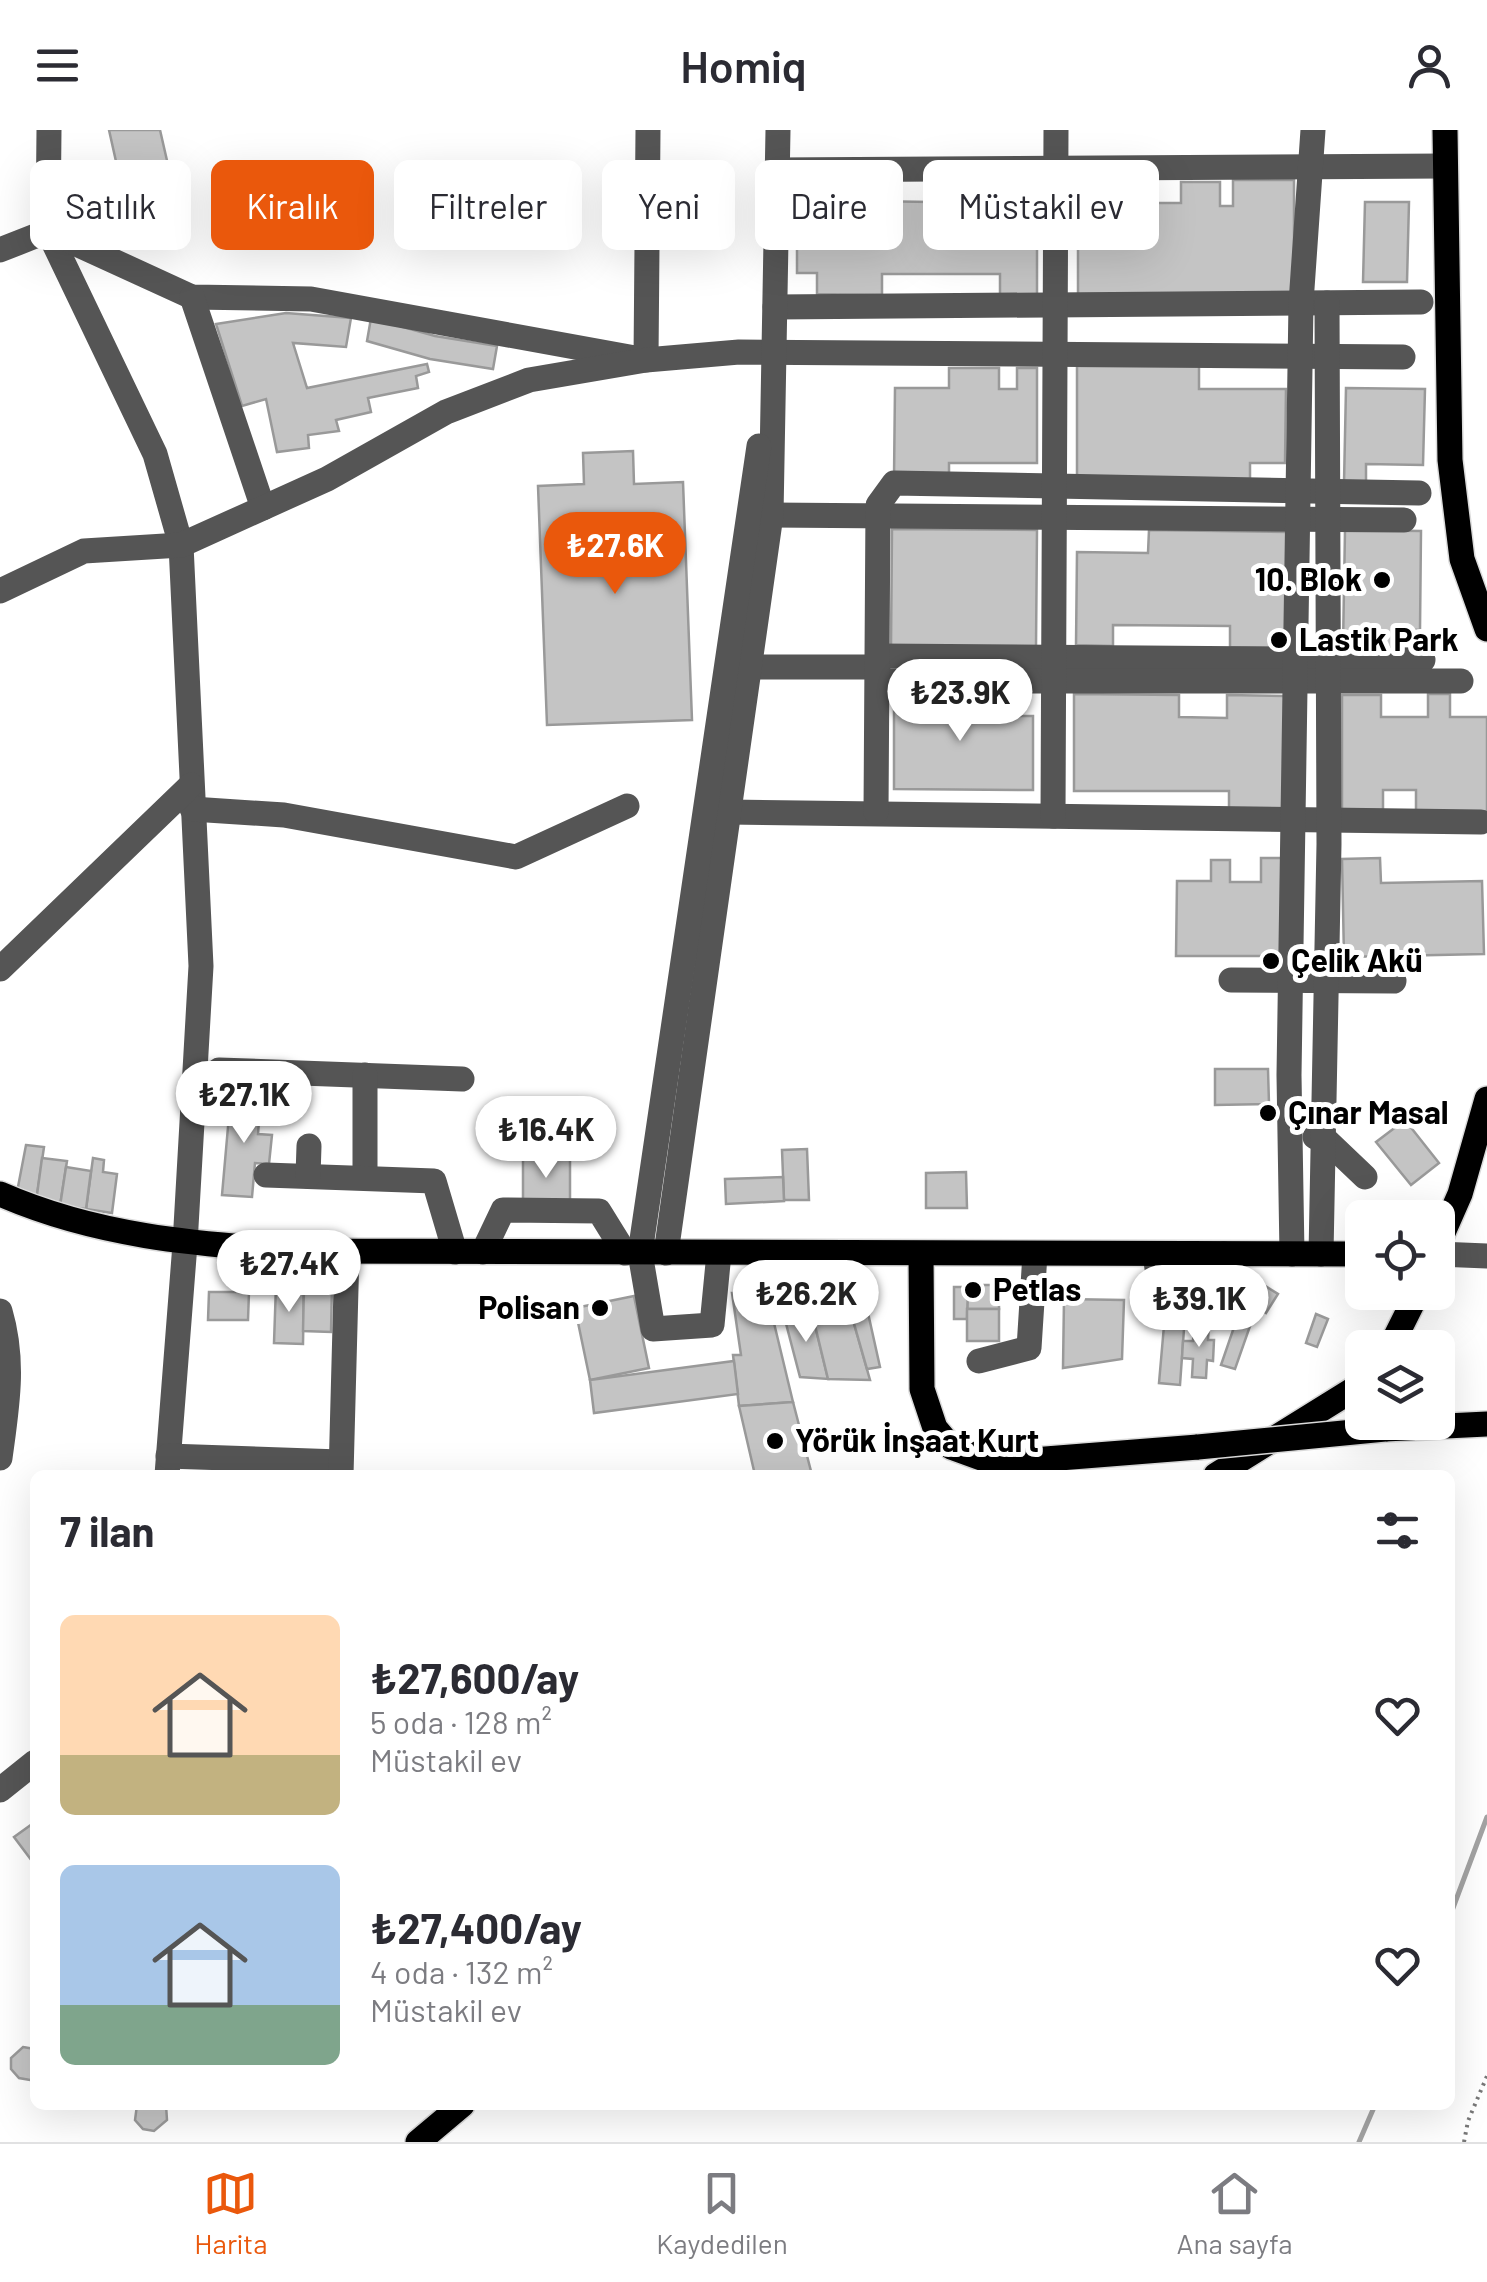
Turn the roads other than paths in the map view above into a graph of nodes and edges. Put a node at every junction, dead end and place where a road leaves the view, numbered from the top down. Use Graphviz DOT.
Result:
graph roads {
  1 [pos="49,130"];
  2 [pos="648,130"];
  3 [pos="778,130"];
  4 [pos="1056,130"];
  5 [pos="1313,130"];
  6 [pos="1445,130"];
  7 [pos="49,160"];
  8 [pos="777,160"];
  9 [pos="1056,160"];
  10 [pos="1445,166"];
  11 [pos="1311,167"];
  12 [pos="1159,168"];
  13 [pos="57,250"];
  14 [pos="89,250"];
  15 [pos="776,250"];
  16 [pos="1055,250"];
  17 [pos="192,297"];
  18 [pos="1314,302"];
  19 [pos="1420,302"];
  20 [pos="1055,304"];
  21 [pos="775,307"];
  22 [pos="774,352"];
  23 [pos="1055,355"];
  24 [pos="1300,356"];
  25 [pos="1327,357"];
  26 [pos="1403,358"];
  27 [pos="646,360"];
  28 [pos="1054,486"];
  29 [pos="1298,491"];
  30 [pos="1328,491"];
  31 [pos="1418,493"];
  32 [pos="263,508"];
  33 [pos="771,515"];
  34 [pos="878,516"];
  35 [pos="1054,517"];
  36 [pos="1298,520"];
  37 [pos="1328,520"];
  38 [pos="1404,520"];
  39 [pos="180,545"];
  40 [pos="0,591"];
  41 [pos="1487,629"];
  42 [pos="1422,660"];
  43 [pos="749,667"];
  44 [pos="878,668"];
  45 [pos="1054,669"];
  46 [pos="1295,670"];
  47 [pos="1328,670"];
  48 [pos="1461,681"];
  49 [pos="192,797"];
  50 [pos="628,806"];
  51 [pos="728,812"];
  52 [pos="876,812"];
  53 [pos="1053,816"];
  54 [pos="1293,819"];
  55 [pos="1329,820"];
  56 [pos="1481,822"];
  57 [pos="0,970"];
  58 [pos="1231,980"];
  59 [pos="1290,981"];
  60 [pos="1326,981"];
  61 [pos="1394,981"];
  62 [pos="220,1070"];
  63 [pos="365,1076"];
  64 [pos="462,1079"];
  65 [pos="1487,1099"];
  66 [pos="1290,1136"];
  67 [pos="1324,1136"];
  68 [pos="309,1146"];
  69 [pos="266,1175"];
  70 [pos="308,1176"];
  71 [pos="1365,1177"];
  72 [pos="365,1178"];
  73 [pos="0,1194"];
  74 [pos="1455,1205"];
  75 [pos="186,1244"];
  76 [pos="347,1251"];
  77 [pos="455,1252"];
  78 [pos="483,1252"];
  79 [pos="643,1253"];
  80 [pos="719,1253"];
  81 [pos="921,1254"];
  82 [pos="1035,1254"];
  83 [pos="1155,1254"];
  84 [pos="1224,1254"];
  85 [pos="1292,1254"];
  86 [pos="1321,1254"];
  87 [pos="1345,1254"];
  88 [pos="1455,1255"];
  89 [pos="1487,1256"];
  90 [pos="0,1311"];
  91 [pos="980,1361"];
  92 [pos="1345,1395"];
  93 [pos="1487,1424"];
  94 [pos="0,1458"];
  95 [pos="167,1466"];
  96 [pos="340,1468"];
  97 [pos="1224,1470"];
  98 [pos="30,1766"];
  99 [pos="1,1786"];
  100 [pos="456,2110"];
  101 [pos="418,2142"];
  1 -- 7 [label="street"];
  2 -- 27 [label="street"];
  3 -- 8 [label="street"];
  4 -- 9 [label="street"];
  5 -- 11 [label="street"];
  6 -- 10 [label="main road"];
  10 -- 11 [label="street"];
  10 -- 41 [label="main road"];
  11 -- 12 [label="street"];
  11 -- 18 [label="street"];
  13 -- 39 [label="street"];
  14 -- 17 [label="street"];
  15 -- 21 [label="street"];
  16 -- 20 [label="street"];
  17 -- 27 [label="street"];
  17 -- 32 [label="street"];
  18 -- 19 [label="street"];
  18 -- 20 [label="street"];
  18 -- 24 [label="street"];
  18 -- 25 [label="street"];
  20 -- 21 [label="street"];
  20 -- 23 [label="street"];
  21 -- 22 [label="street"];
  22 -- 23 [label="street"];
  22 -- 27 [label="street"];
  22 -- 33 [label="street"];
  22 -- 79 [label="street"];
  23 -- 24 [label="street"];
  23 -- 28 [label="street"];
  24 -- 25 [label="street"];
  24 -- 29 [label="street"];
  25 -- 26 [label="street"];
  25 -- 30 [label="street"];
  27 -- 32 [label="street"];
  28 -- 29 [label="street"];
  28 -- 34 [label="street"];
  28 -- 35 [label="street"];
  29 -- 30 [label="street"];
  29 -- 36 [label="street"];
  30 -- 31 [label="street"];
  30 -- 37 [label="street"];
  32 -- 39 [label="street"];
  33 -- 34 [label="street"];
  33 -- 43 [label="street"];
  34 -- 35 [label="street"];
  34 -- 44 [label="street"];
  35 -- 36 [label="street"];
  35 -- 45 [label="street"];
  36 -- 37 [label="street"];
  36 -- 46 [label="street"];
  37 -- 38 [label="street"];
  37 -- 47 [label="street"];
  39 -- 40 [label="street"];
  39 -- 49 [label="street"];
  42 -- 47 [label="street"];
  43 -- 44 [label="street"];
  43 -- 51 [label="street"];
  44 -- 45 [label="street"];
  44 -- 52 [label="street"];
  45 -- 46 [label="street"];
  45 -- 53 [label="street"];
  46 -- 47 [label="street"];
  46 -- 54 [label="street"];
  47 -- 48 [label="street"];
  47 -- 55 [label="street"];
  49 -- 50 [label="street"];
  49 -- 57 [label="street"];
  49 -- 75 [label="street"];
  51 -- 52 [label="street"];
  51 -- 79 [label="street"];
  52 -- 53 [label="street"];
  53 -- 54 [label="street"];
  54 -- 55 [label="street"];
  54 -- 59 [label="street"];
  55 -- 56 [label="street"];
  55 -- 60 [label="street"];
  58 -- 59 [label="street"];
  59 -- 60 [label="street"];
  59 -- 66 [label="street"];
  60 -- 61 [label="street"];
  60 -- 67 [label="street"];
  62 -- 63 [label="street"];
  63 -- 64 [label="street"];
  63 -- 72 [label="street"];
  65 -- 74 [label="main road"];
  66 -- 67 [label="street"];
  66 -- 85 [label="street"];
  67 -- 71 [label="street"];
  67 -- 86 [label="street"];
  68 -- 70 [label="street"];
  69 -- 70 [label="street"];
  70 -- 72 [label="street"];
  72 -- 77 [label="street"];
  73 -- 75 [label="main road"];
  75 -- 76 [label="main road"];
  75 -- 95 [label="street"];
  76 -- 77 [label="main road"];
  76 -- 96 [label="street"];
  77 -- 78 [label="main road"];
  78 -- 79 [label="main road"];
  78 -- 79 [label="street"];
  79 -- 80 [label="main road"];
  79 -- 80 [label="street"];
  80 -- 81 [label="main road"];
  81 -- 82 [label="main road"];
  81 -- 93 [label="main road, bridge"];
  82 -- 83 [label="main road"];
  82 -- 91 [label="street"];
  83 -- 84 [label="main road"];
  83 -- 84 [label="street"];
  84 -- 85 [label="main road"];
  85 -- 86 [label="main road"];
  86 -- 87 [label="main road"];
  88 -- 89 [label="street"];
  90 -- 94 [label="street"];
  92 -- 97 [label="main road"];
  95 -- 96 [label="street"];
  98 -- 99 [label="street"];
  100 -- 101 [label="main road"];
}
